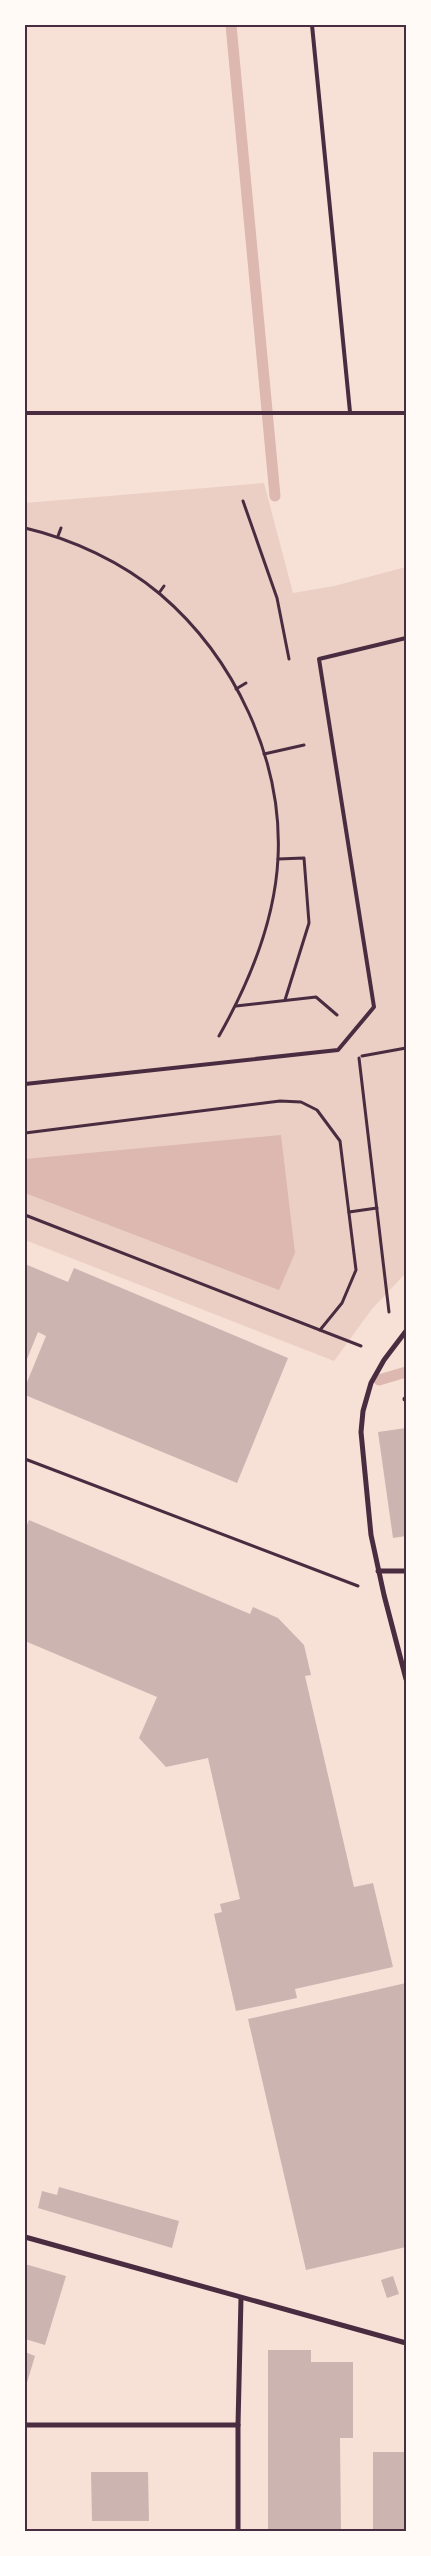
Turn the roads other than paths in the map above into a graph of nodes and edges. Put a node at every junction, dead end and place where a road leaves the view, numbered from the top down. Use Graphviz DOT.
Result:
graph roads {
  1 [pos="312,25"];
  2 [pos="350,412"];
  3 [pos="25,413"];
  4 [pos="406,413"];
  5 [pos="406,638"];
  6 [pos="25,1084"];
  7 [pos="406,1332"];
  8 [pos="378,1571"];
  9 [pos="406,1571"];
  10 [pos="406,1679"];
  11 [pos="25,2237"];
  12 [pos="241,2298"];
  13 [pos="406,2343"];
  14 [pos="25,2425"];
  15 [pos="238,2426"];
  16 [pos="238,2531"];
  1 -- 2 [label="lane"];
  2 -- 3 [label="lane"];
  2 -- 4 [label="lane"];
  5 -- 6 [label="lane"];
  7 -- 8 [label="street"];
  8 -- 9 [label="street"];
  8 -- 10 [label="street"];
  11 -- 12 [label="street"];
  12 -- 13 [label="street"];
  12 -- 15 [label="street"];
  14 -- 15 [label="street"];
  15 -- 16 [label="street"];
}
